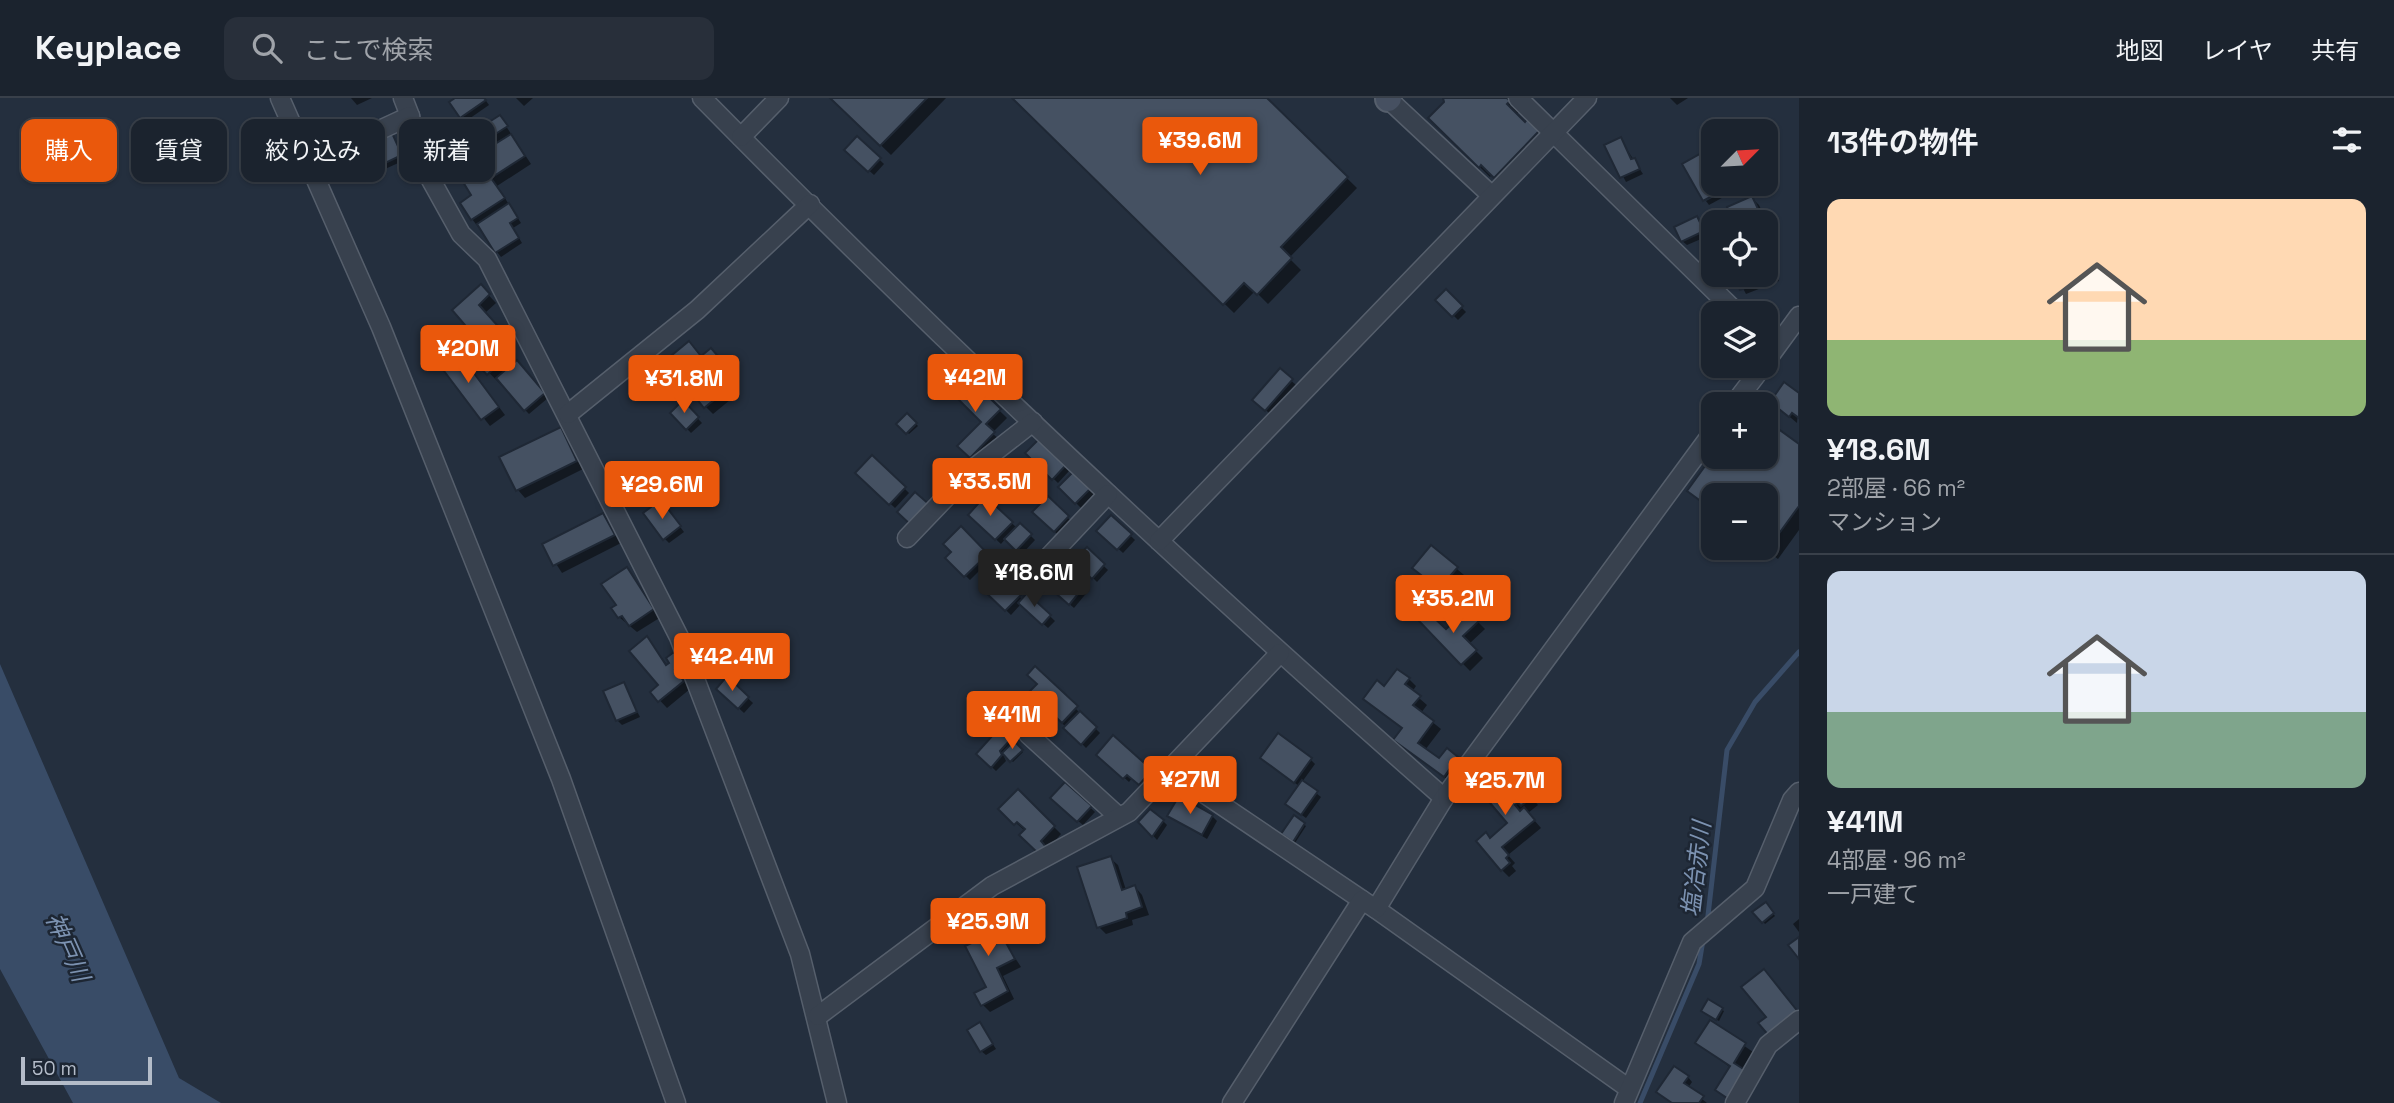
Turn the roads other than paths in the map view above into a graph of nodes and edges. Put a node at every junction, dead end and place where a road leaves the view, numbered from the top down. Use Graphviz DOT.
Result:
graph roads {
  1 [pos="280,98"];
  2 [pos="403,98"];
  3 [pos="702,98"];
  4 [pos="779,98"];
  5 [pos="1388,98"];
  6 [pos="1518,98"];
  7 [pos="1587,98"];
  8 [pos="410,116"];
  9 [pos="385,128"];
  10 [pos="1553,133"];
  11 [pos="741,137"];
  12 [pos="1491,195"];
  13 [pos="810,204"];
  14 [pos="1725,301"];
  15 [pos="1799,316"];
  16 [pos="1778,340"];
  17 [pos="568,414"];
  18 [pos="1033,422"];
  19 [pos="1701,448"];
  20 [pos="1108,494"];
  21 [pos="907,538"];
  22 [pos="1159,541"];
  23 [pos="1028,579"];
  24 [pos="1280,653"];
  25 [pos="1028,734"];
  26 [pos="1168,769"];
  27 [pos="1799,792"];
  28 [pos="1444,798"];
  29 [pos="1119,817"];
  30 [pos="1369,905"];
  31 [pos="818,1016"];
  32 [pos="1799,1020"];
  33 [pos="1626,1096"];
  34 [pos="676,1103"];
  35 [pos="837,1103"];
  36 [pos="1232,1103"];
  37 [pos="1735,1103"];
  1 -- 34 [label="street"];
  2 -- 8 [label="street"];
  3 -- 11 [label="street"];
  4 -- 11 [label="street"];
  5 -- 12 [label="street"];
  6 -- 10 [label="street"];
  7 -- 10 [label="street"];
  8 -- 9 [label="street"];
  8 -- 17 [label="street"];
  10 -- 12 [label="street"];
  10 -- 14 [label="street"];
  11 -- 13 [label="street"];
  12 -- 22 [label="street"];
  13 -- 17 [label="street"];
  13 -- 18 [label="street"];
  15 -- 16 [label="street"];
  17 -- 31 [label="street"];
  18 -- 20 [label="street"];
  18 -- 21 [label="street"];
  19 -- 28 [label="street"];
  20 -- 22 [label="street"];
  20 -- 23 [label="street"];
  22 -- 24 [label="street"];
  24 -- 26 [label="street"];
  24 -- 28 [label="street"];
  25 -- 29 [label="street"];
  26 -- 29 [label="street"];
  26 -- 30 [label="street"];
  27 -- 33 [label="street"];
  28 -- 30 [label="street"];
  29 -- 31 [label="street"];
  30 -- 33 [label="street"];
  30 -- 36 [label="street"];
  31 -- 35 [label="street"];
  32 -- 37 [label="street"];
}
